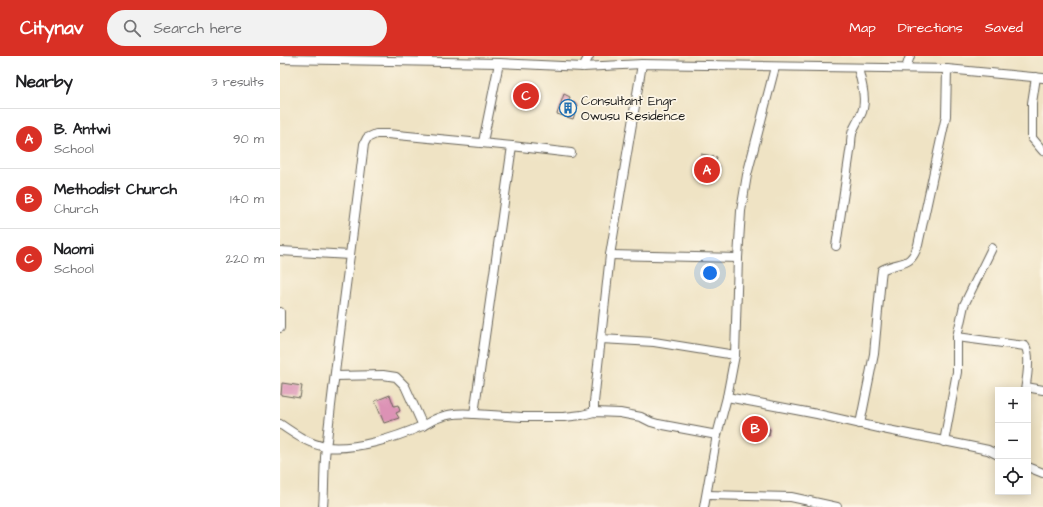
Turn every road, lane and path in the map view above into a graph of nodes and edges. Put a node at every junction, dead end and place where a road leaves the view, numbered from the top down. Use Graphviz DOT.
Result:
graph roads {
  1 [pos="589,56"];
  2 [pos="910,56"];
  3 [pos="280,59"];
  4 [pos="415,59"];
  5 [pos="466,60"];
  6 [pos="499,63"];
  7 [pos="642,64"];
  8 [pos="583,67"];
  9 [pos="775,67"];
  10 [pos="858,68"];
  11 [pos="906,68"];
  12 [pos="947,69"];
  13 [pos="1039,78"];
  14 [pos="483,142"];
  15 [pos="512,146"];
  16 [pos="1043,151"];
  17 [pos="571,153"];
  18 [pos="836,246"];
  19 [pos="992,248"];
  20 [pos="280,251"];
  21 [pos="350,255"];
  22 [pos="610,255"];
  23 [pos="738,258"];
  24 [pos="280,312"];
  25 [pos="280,328"];
  26 [pos="957,337"];
  27 [pos="601,339"];
  28 [pos="735,354"];
  29 [pos="335,376"];
  30 [pos="1025,387"];
  31 [pos="1031,389"];
  32 [pos="1043,390"];
  33 [pos="727,397"];
  34 [pos="594,412"];
  35 [pos="474,414"];
  36 [pos="280,424"];
  37 [pos="860,424"];
  38 [pos="422,426"];
  39 [pos="717,435"];
  40 [pos="944,442"];
  41 [pos="326,447"];
  42 [pos="995,454"];
  43 [pos="1031,468"];
  44 [pos="1043,473"];
  45 [pos="707,495"];
  46 [pos="323,507"];
  47 [pos="704,507"];
  48 [pos="836,507"];
  1 -- 8 [label="street"];
  2 -- 11 [label="street"];
  3 -- 4 [label="street"];
  4 -- 5 [label="street"];
  5 -- 6 [label="street"];
  6 -- 8 [label="street"];
  6 -- 14 [label="street"];
  7 -- 8 [label="street"];
  7 -- 9 [label="street"];
  7 -- 22 [label="street"];
  9 -- 10 [label="street"];
  9 -- 23 [label="street"];
  10 -- 11 [label="street"];
  10 -- 18 [label="street"];
  11 -- 12 [label="street"];
  12 -- 13 [label="street"];
  12 -- 37 [label="street"];
  13 -- 16 [label="street"];
  14 -- 15 [label="street"];
  14 -- 21 [label="street"];
  15 -- 17 [label="street"];
  15 -- 35 [label="street"];
  19 -- 26 [label="street"];
  20 -- 21 [label="street"];
  21 -- 29 [label="street"];
  22 -- 23 [label="street"];
  22 -- 27 [label="street"];
  23 -- 28 [label="street"];
  24 -- 25 [label="street"];
  26 -- 30 [label="street"];
  26 -- 40 [label="street"];
  27 -- 28 [label="street"];
  27 -- 34 [label="street"];
  28 -- 33 [label="street"];
  29 -- 38 [label="street"];
  29 -- 41 [label="street"];
  31 -- 32 [label="street"];
  33 -- 37 [label="street"];
  33 -- 39 [label="street"];
  34 -- 35 [label="street"];
  34 -- 39 [label="street"];
  35 -- 38 [label="street"];
  36 -- 41 [label="street"];
  37 -- 40 [label="street"];
  38 -- 41 [label="street"];
  39 -- 45 [label="street"];
  40 -- 42 [label="street"];
  41 -- 46 [label="street"];
  43 -- 44 [label="street"];
  45 -- 47 [label="street"];
  45 -- 48 [label="street"];
}
